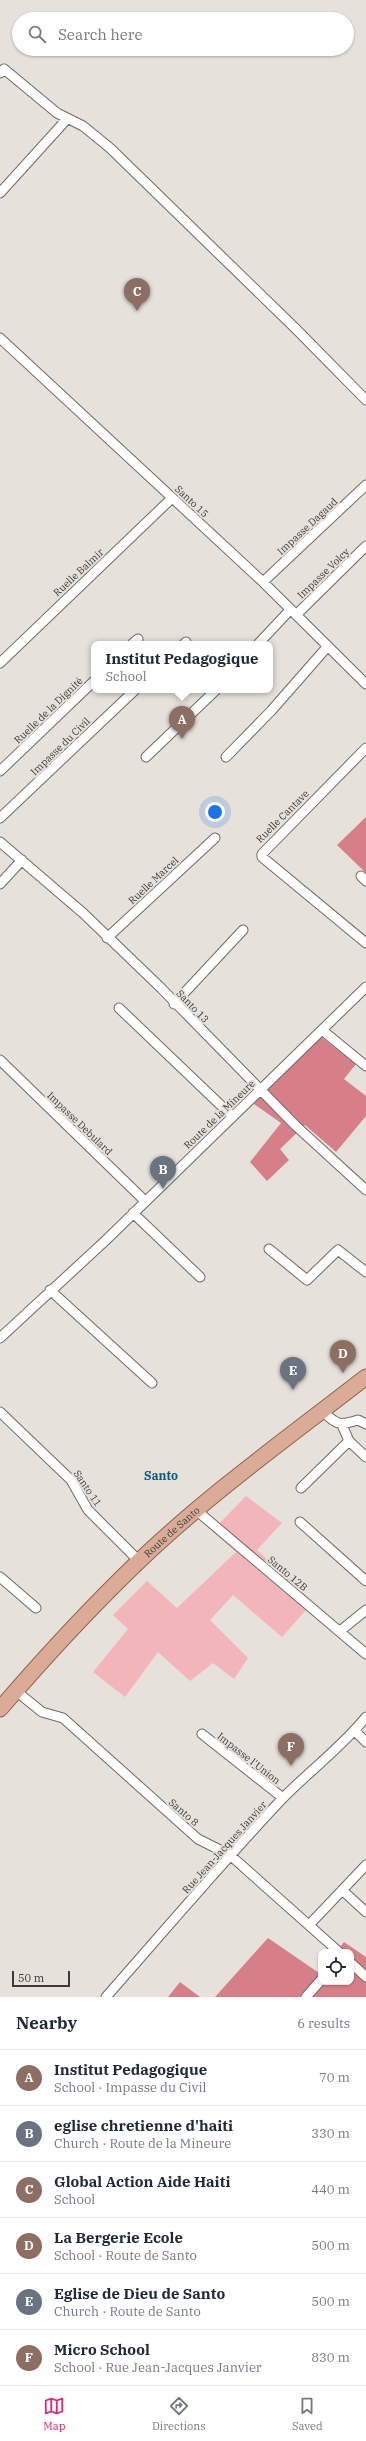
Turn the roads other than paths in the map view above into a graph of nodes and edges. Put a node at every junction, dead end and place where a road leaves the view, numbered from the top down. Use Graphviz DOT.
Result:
graph roads {
  1 [pos="0,73"];
  2 [pos="67,119"];
  3 [pos="0,193"];
  4 [pos="0,338"];
  5 [pos="366,400"];
  6 [pos="366,485"];
  7 [pos="172,498"];
  8 [pos="366,546"];
  9 [pos="263,582"];
  10 [pos="293,612"];
  11 [pos="261,641"];
  12 [pos="328,646"];
  13 [pos="0,663"];
  14 [pos="91,684"];
  15 [pos="366,684"];
  16 [pos="132,693"];
  17 [pos="213,693"];
  18 [pos="366,748"];
  19 [pos="146,757"];
  20 [pos="226,757"];
  21 [pos="0,771"];
  22 [pos="0,818"];
  23 [pos="215,838"];
  24 [pos="0,842"];
  25 [pos="22,860"];
  26 [pos="0,884"];
  27 [pos="244,930"];
  28 [pos="106,938"];
  29 [pos="366,943"];
  30 [pos="366,987"];
  31 [pos="174,1004"];
  32 [pos="118,1008"];
  33 [pos="322,1030"];
  34 [pos="0,1060"];
  35 [pos="366,1066"];
  36 [pos="260,1090"];
  37 [pos="232,1116"];
  38 [pos="366,1190"];
  39 [pos="145,1201"];
  40 [pos="133,1213"];
  41 [pos="269,1249"];
  42 [pos="366,1272"];
  43 [pos="200,1277"];
  44 [pos="50,1290"];
  45 [pos="0,1338"];
  46 [pos="366,1377"];
  47 [pos="152,1383"];
  48 [pos="322,1411"];
  49 [pos="0,1412"];
  50 [pos="366,1424"];
  51 [pos="342,1425"];
  52 [pos="349,1441"];
  53 [pos="366,1457"];
  54 [pos="301,1488"];
  55 [pos="196,1510"];
  56 [pos="300,1522"];
  57 [pos="139,1561"];
  58 [pos="0,1578"];
  59 [pos="366,1581"];
  60 [pos="36,1608"];
  61 [pos="366,1610"];
  62 [pos="340,1631"];
  63 [pos="366,1654"];
  64 [pos="16,1691"];
  65 [pos="0,1710"];
  66 [pos="366,1717"];
  67 [pos="355,1731"];
  68 [pos="202,1734"];
  69 [pos="366,1742"];
  70 [pos="283,1798"];
  71 [pos="230,1855"];
  72 [pos="366,1865"];
  73 [pos="342,1890"];
  74 [pos="366,1912"];
  75 [pos="309,1925"];
  76 [pos="336,1949"];
  77 [pos="354,1966"];
  78 [pos="366,1977"];
  79 [pos="318,1983"];
  80 [pos="106,1997"];
  81 [pos="306,1997"];
  1 -- 2 [label="street"];
  2 -- 3 [label="street"];
  2 -- 5 [label="street"];
  4 -- 7 [label="street, Santo 15"];
  6 -- 9 [label="street, Impasse Dagaud"];
  7 -- 9 [label="street, Santo 15"];
  7 -- 13 [label="street, Ruelle Balmir"];
  8 -- 10 [label="street, Impasse Volcy"];
  9 -- 10 [label="street, Santo 15"];
  10 -- 11 [label="street, Impasse Volcy"];
  10 -- 12 [label="street, Santo 15"];
  12 -- 15 [label="street, Santo 15"];
  12 -- 20 [label="street"];
  14 -- 21 [label="street, Ruelle de la Dignité"];
  16 -- 22 [label="street, Impasse du Civil"];
  17 -- 19 [label="street"];
  18 -- 29 [label="street, Ruelle Cantave"];
  23 -- 28 [label="street, Ruelle Marcel"];
  24 -- 25 [label="street, Santo 13"];
  25 -- 26 [label="street"];
  25 -- 28 [label="street, Santo 13"];
  27 -- 31 [label="street"];
  28 -- 31 [label="street, Santo 13"];
  30 -- 33 [label="street, Route de la Mineure"];
  31 -- 36 [label="street, Santo 13"];
  32 -- 37 [label="street"];
  33 -- 35 [label="street"];
  33 -- 36 [label="street, Route de la Mineure"];
  34 -- 39 [label="street, Impasse Debulard"];
  36 -- 37 [label="street, Route de la Mineure"];
  36 -- 38 [label="street, Santo 13"];
  37 -- 39 [label="street, Route de la Mineure"];
  39 -- 40 [label="street, Route de la Mineure"];
  40 -- 43 [label="street"];
  40 -- 44 [label="street, Route de la Mineure"];
  41 -- 42 [label="street"];
  44 -- 45 [label="street, Route de la Mineure"];
  44 -- 47 [label="street"];
  46 -- 48 [label="main road, Route de Santo"];
  48 -- 51 [label="street"];
  48 -- 55 [label="main road, Route de Santo"];
  49 -- 57 [label="street, Santo 11"];
  50 -- 51 [label="street"];
  51 -- 52 [label="street"];
  52 -- 53 [label="street"];
  52 -- 54 [label="street"];
  55 -- 57 [label="main road, Route de Santo"];
  55 -- 62 [label="street, Santo 12B"];
  56 -- 59 [label="street"];
  57 -- 64 [label="main road, Route de Santo"];
  58 -- 60 [label="street"];
  61 -- 62 [label="street"];
  62 -- 63 [label="street, Santo 12B"];
  64 -- 65 [label="main road, Route de Santo"];
  64 -- 71 [label="street, Santo 8"];
  66 -- 67 [label="street, Rue Jean-Jacques Janvier"];
  67 -- 69 [label="street"];
  67 -- 70 [label="street, Rue Jean-Jacques Janvier"];
  68 -- 70 [label="street, Impasse l'Union"];
  70 -- 71 [label="street, Rue Jean-Jacques Janvier"];
  71 -- 75 [label="street, Santo 8"];
  71 -- 80 [label="street, Rue Jean-Jacques Janvier"];
  72 -- 73 [label="street"];
  73 -- 74 [label="street"];
  73 -- 75 [label="street"];
  75 -- 76 [label="street, Santo 8"];
  77 -- 78 [label="street"];
  79 -- 81 [label="street"];
}
